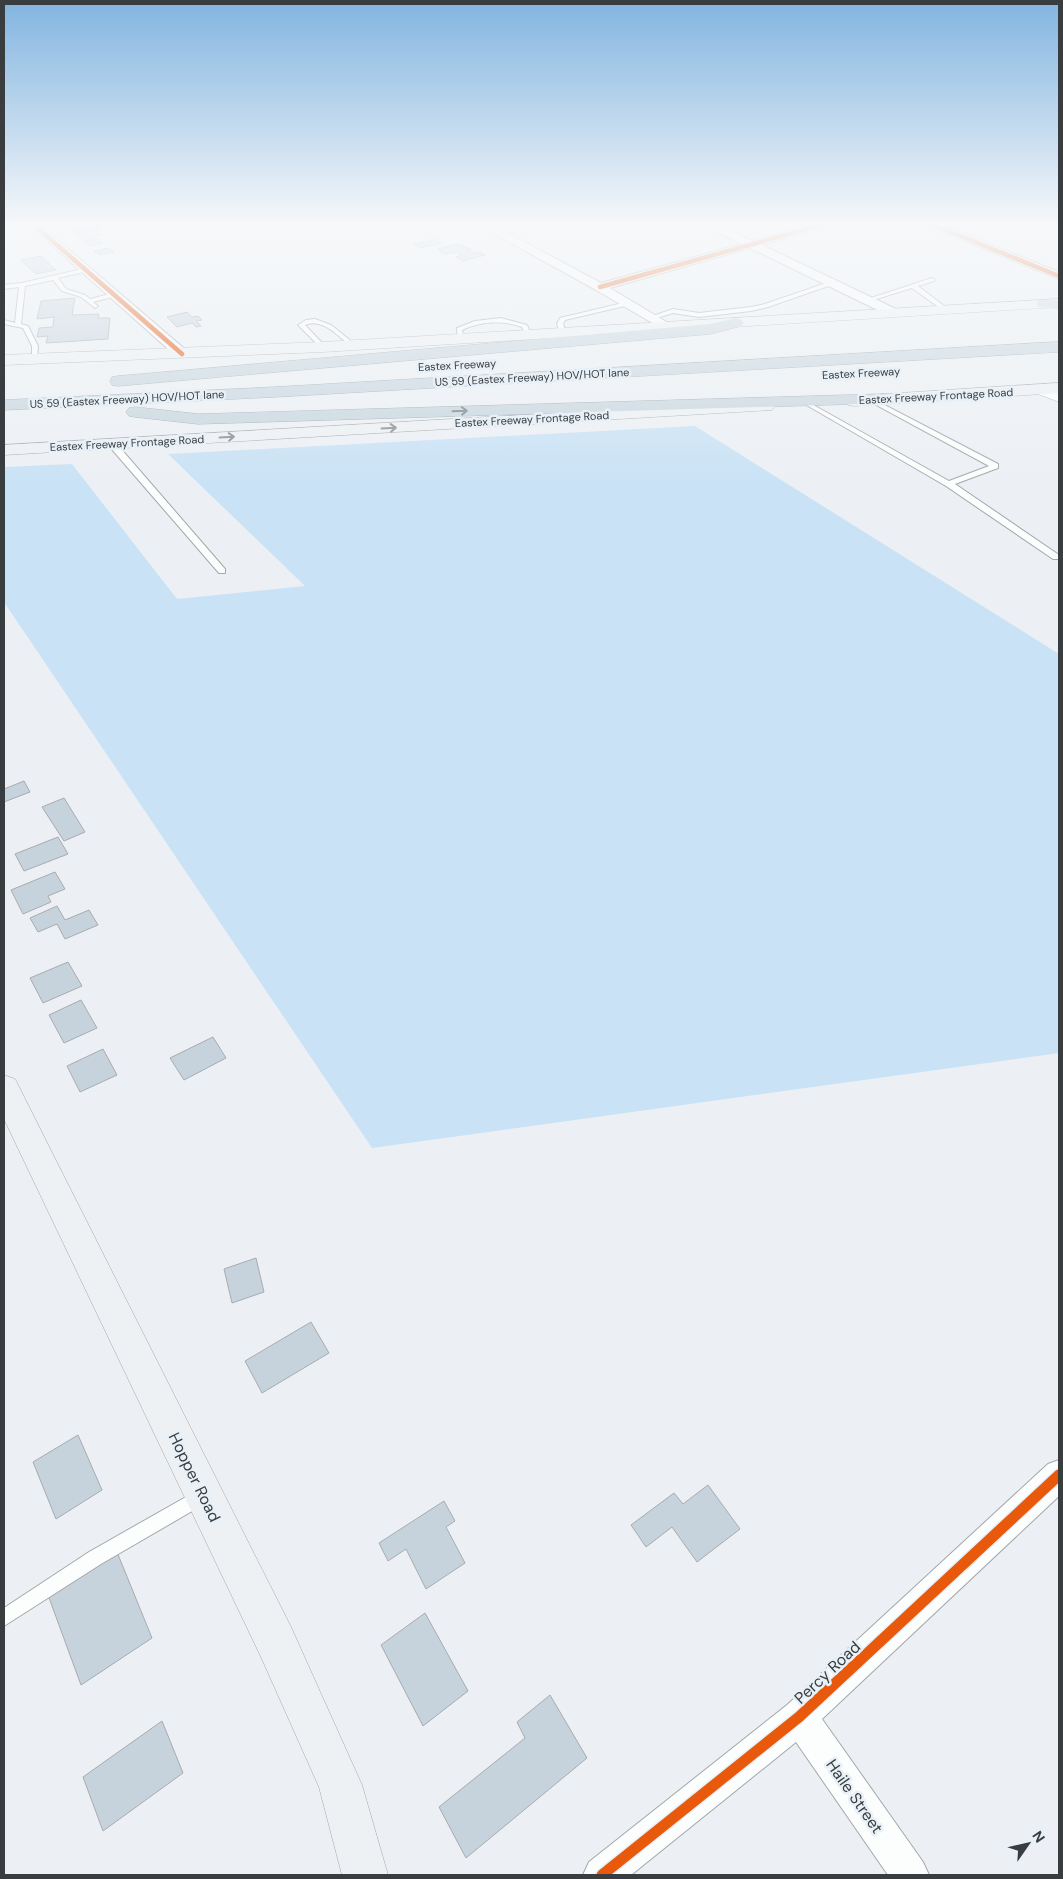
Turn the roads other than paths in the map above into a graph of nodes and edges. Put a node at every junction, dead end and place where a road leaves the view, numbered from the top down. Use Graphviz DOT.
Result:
graph roads {
  1 [pos="19,312"];
  2 [pos="133,312"];
  3 [pos="590,312"];
  4 [pos="640,312"];
  5 [pos="671,312"];
  6 [pos="679,312"];
  7 [pos="723,312"];
  8 [pos="754,312"];
  9 [pos="917,312"];
  10 [pos="894,313"];
  11 [pos="650,318"];
  12 [pos="764,321"];
  13 [pos="4,322"];
  14 [pos="736,323"];
  15 [pos="18,324"];
  16 [pos="666,327"];
  17 [pos="1059,332"];
  18 [pos="563,333"];
  19 [pos="353,345"];
  20 [pos="323,347"];
  21 [pos="1059,347"];
  22 [pos="34,353"];
  23 [pos="182,354"];
  24 [pos="574,359"];
  25 [pos="4,360"];
  26 [pos="516,362"];
  27 [pos="1059,362"];
  28 [pos="104,384"];
  29 [pos="48,387"];
  30 [pos="29,389"];
  31 [pos="4,390"];
  32 [pos="1054,392"];
  33 [pos="877,399"];
  34 [pos="806,403"];
  35 [pos="4,405"];
  36 [pos="132,412"];
  37 [pos="4,418"];
  38 [pos="112,444"];
  39 [pos="4,450"];
  40 [pos="949,484"];
  41 [pos="1055,557"];
  42 [pos="222,571"];
  43 [pos="4,1088"];
  44 [pos="1059,1475"];
  45 [pos="203,1494"];
  46 [pos="4,1618"];
  47 [pos="799,1717"];
  48 [pos="365,1875"];
  49 [pos="602,1875"];
  50 [pos="910,1875"];
  1 -- 15 [label="lane"];
  2 -- 23 [label="street"];
  3 -- 18 [label="lane"];
  4 -- 11 [label="street"];
  5 -- 11 [label="lane"];
  6 -- 7 [label="lane"];
  8 -- 12 [label="lane"];
  9 -- 10 [label="main road"];
  10 -- 12 [label="main road"];
  11 -- 16 [label="street"];
  12 -- 14 [label="main road"];
  13 -- 15 [label="lane"];
  14 -- 16 [label="main road"];
  14 -- 28 [label="highway"];
  15 -- 22 [label="lane"];
  16 -- 18 [label="main road"];
  17 -- 24 [label="highway"];
  18 -- 19 [label="main road"];
  19 -- 20 [label="main road"];
  19 -- 20 [label="lane"];
  20 -- 23 [label="main road"];
  21 -- 35 [label="highway, US 59 (Eastex Freeway) HOV/HOT lane"];
  22 -- 23 [label="main road"];
  22 -- 25 [label="main road"];
  26 -- 28 [label="highway, Eastex Freeway"];
  27 -- 36 [label="highway, Eastex Freeway"];
  28 -- 30 [label="highway, Eastex Freeway"];
  29 -- 30 [label="highway"];
  30 -- 31 [label="highway, Eastex Freeway"];
  32 -- 33 [label="main road, Eastex Freeway Frontage Road"];
  33 -- 34 [label="main road, Eastex Freeway Frontage Road"];
  36 -- 33 [label="highway, one-way"];
  33 -- 40 [label="lane"];
  38 -- 34 [label="main road, Eastex Freeway Frontage Road, one-way"];
  34 -- 40 [label="lane"];
  36 -- 37 [label="highway, Eastex Freeway"];
  38 -- 39 [label="main road, Eastex Freeway Frontage Road"];
  38 -- 42 [label="lane"];
  40 -- 41 [label="lane"];
  43 -- 45 [label="main road, Hopper Road"];
  44 -- 47 [label="street, Percy Road"];
  45 -- 46 [label="lane"];
  45 -- 48 [label="main road, Hopper Road"];
  47 -- 49 [label="street, Percy Road"];
  47 -- 50 [label="street, Haile Street"];
}
